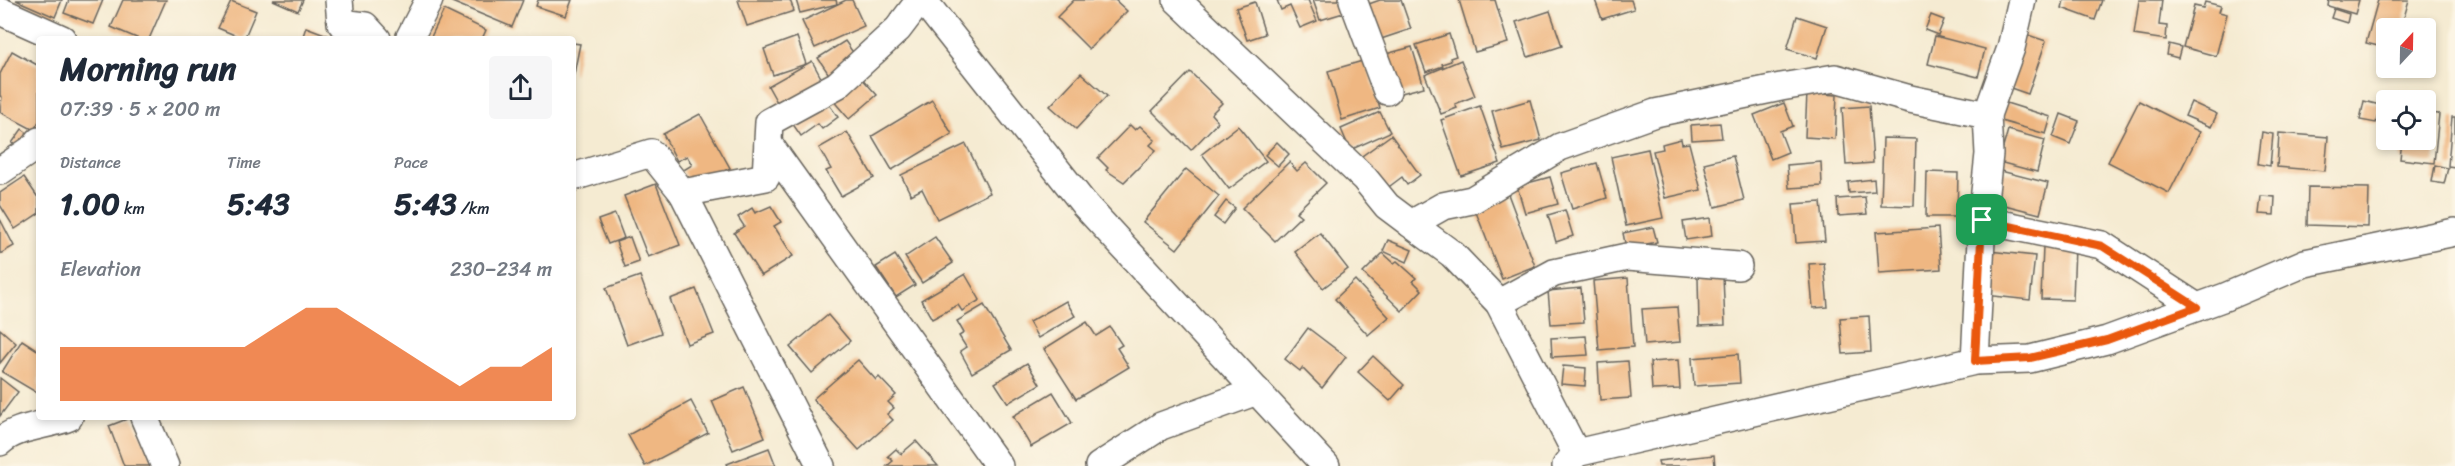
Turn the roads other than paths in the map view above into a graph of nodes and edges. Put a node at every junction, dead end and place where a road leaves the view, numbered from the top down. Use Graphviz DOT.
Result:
graph roads {
  1 [pos="339,0"];
  2 [pos="429,0"];
  3 [pos="921,0"];
  4 [pos="1177,0"];
  5 [pos="1353,0"];
  6 [pos="2022,0"];
  7 [pos="0,11"];
  8 [pos="55,36"];
  9 [pos="374,36"];
  10 [pos="411,36"];
  11 [pos="1387,91"];
  12 [pos="1987,115"];
  13 [pos="768,143"];
  14 [pos="36,146"];
  15 [pos="0,171"];
  16 [pos="576,176"];
  17 [pos="683,193"];
  18 [pos="1982,220"];
  19 [pos="1411,224"];
  20 [pos="2455,232"];
  21 [pos="1738,267"];
  22 [pos="1499,303"];
  23 [pos="2197,307"];
  24 [pos="1975,361"];
  25 [pos="1257,391"];
  26 [pos="58,420"];
  27 [pos="145,420"];
  28 [pos="0,442"];
  29 [pos="1571,460"];
  30 [pos="165,466"];
  31 [pos="821,466"];
  32 [pos="999,466"];
  33 [pos="1099,466"];
  34 [pos="1326,466"];
  1 -- 9 [label="street"];
  2 -- 10 [label="street"];
  3 -- 13 [label="street"];
  3 -- 25 [label="street"];
  4 -- 19 [label="street"];
  5 -- 11 [label="street"];
  6 -- 12 [label="street"];
  7 -- 8 [label="street"];
  12 -- 18 [label="street"];
  12 -- 19 [label="street"];
  13 -- 17 [label="street"];
  13 -- 32 [label="street"];
  14 -- 15 [label="street"];
  16 -- 17 [label="street"];
  17 -- 31 [label="street"];
  18 -- 23 [label="street"];
  18 -- 24 [label="street"];
  19 -- 22 [label="street"];
  20 -- 23 [label="street"];
  21 -- 22 [label="street"];
  22 -- 29 [label="street"];
  23 -- 24 [label="street"];
  24 -- 29 [label="street"];
  25 -- 33 [label="street"];
  25 -- 34 [label="street"];
  26 -- 28 [label="street"];
  27 -- 30 [label="street"];
}
